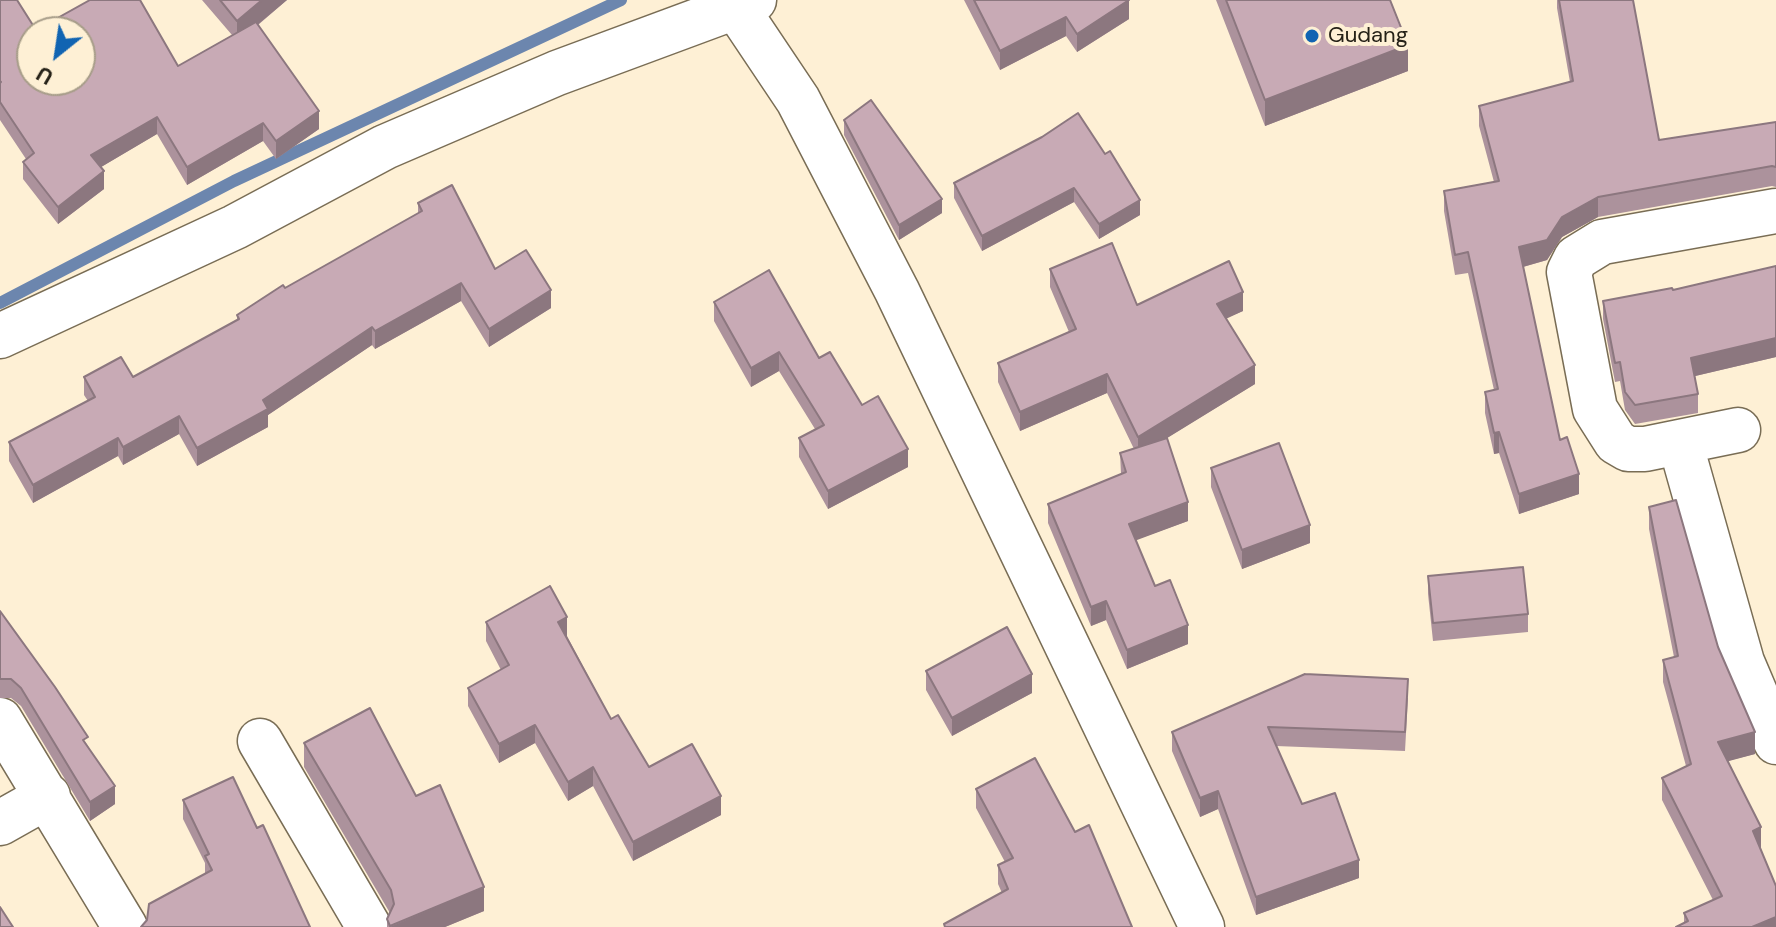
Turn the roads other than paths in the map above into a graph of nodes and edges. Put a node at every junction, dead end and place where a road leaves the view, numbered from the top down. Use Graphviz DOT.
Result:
graph roads {
  1 [pos="741,3"];
  2 [pos="1776,211"];
  3 [pos="0,336"];
  4 [pos="1738,430"];
  5 [pos="1680,442"];
  6 [pos="0,720"];
  7 [pos="260,741"];
  8 [pos="1776,742"];
  9 [pos="48,796"];
  10 [pos="0,823"];
  11 [pos="125,927"];
  12 [pos="369,927"];
  13 [pos="1202,927"];
  1 -- 3 [label="street"];
  1 -- 13 [label="street"];
  2 -- 5 [label="street"];
  4 -- 5 [label="street"];
  5 -- 8 [label="street"];
  6 -- 9 [label="street"];
  7 -- 12 [label="street"];
  9 -- 10 [label="street"];
  9 -- 11 [label="street"];
}
